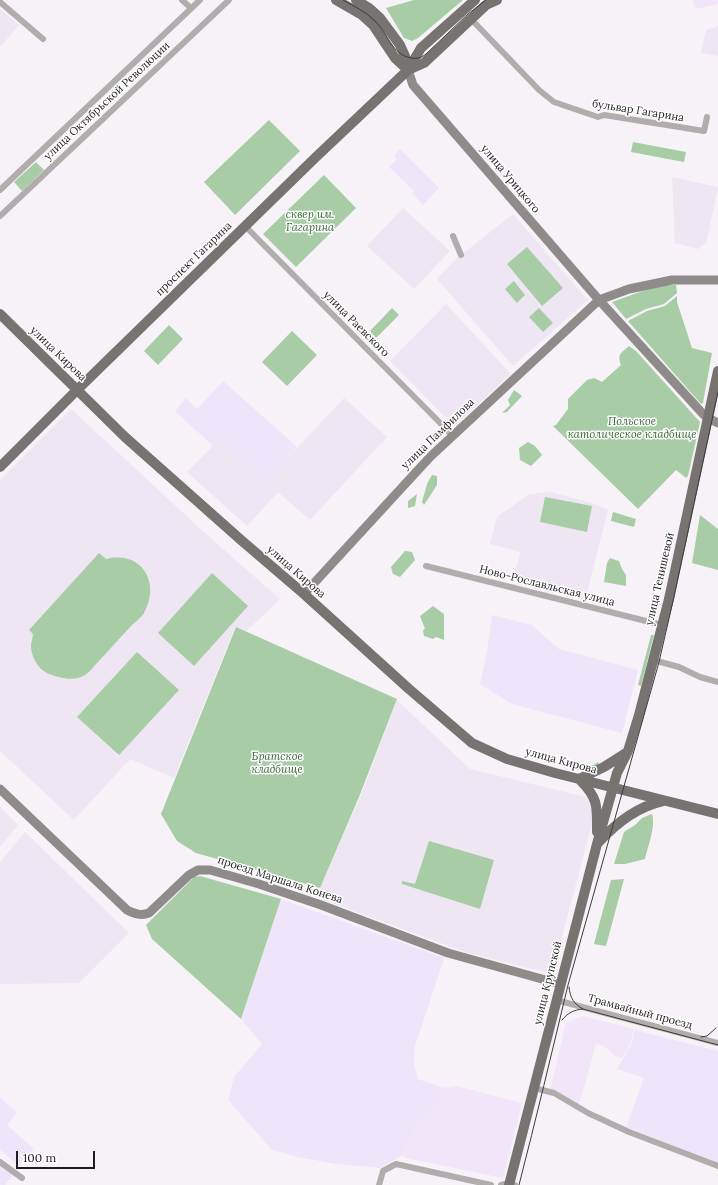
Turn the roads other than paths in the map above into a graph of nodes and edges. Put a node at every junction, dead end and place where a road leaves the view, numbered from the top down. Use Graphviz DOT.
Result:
graph roads {
  1 [pos="182,0"];
  2 [pos="200,0"];
  3 [pos="229,0"];
  4 [pos="336,0"];
  5 [pos="356,0"];
  6 [pos="475,0"];
  7 [pos="497,0"];
  8 [pos="0,2"];
  9 [pos="191,8"];
  10 [pos="471,19"];
  11 [pos="43,39"];
  12 [pos="400,45"];
  13 [pos="421,48"];
  14 [pos="408,70"];
  15 [pos="707,117"];
  16 [pos="0,190"];
  17 [pos="0,216"];
  18 [pos="245,226"];
  19 [pos="453,236"];
  20 [pos="461,255"];
  21 [pos="718,280"];
  22 [pos="599,300"];
  23 [pos="0,314"];
  24 [pos="718,371"];
  25 [pos="77,390"];
  26 [pos="713,417"];
  27 [pos="718,423"];
  28 [pos="452,436"];
  29 [pos="0,467"];
  30 [pos="426,566"];
  31 [pos="304,594"];
  32 [pos="662,625"];
  33 [pos="653,660"];
  34 [pos="718,682"];
  35 [pos="628,751"];
  36 [pos="579,779"];
  37 [pos="0,789"];
  38 [pos="616,789"];
  39 [pos="663,801"];
  40 [pos="718,814"];
  41 [pos="597,844"];
  42 [pos="560,984"];
  43 [pos="556,1000"];
  44 [pos="718,1043"];
  45 [pos="534,1088"];
  46 [pos="0,1162"];
  47 [pos="718,1166"];
  48 [pos="22,1178"];
  49 [pos="379,1185"];
  50 [pos="491,1185"];
  51 [pos="509,1185"];
  1 -- 9 [label="street"];
  2 -- 9 [label="street, улица Октябрьской Революции"];
  3 -- 17 [label="street, улица Октябрьской Революции"];
  4 -- 14 [label="main road"];
  5 -- 12 [label="main road"];
  6 -- 13 [label="main road, проспект Гагарина"];
  7 -- 10 [label="main road, проспект Гагарина"];
  8 -- 11 [label="street"];
  9 -- 16 [label="street, улица Октябрьской Революции"];
  10 -- 14 [label="main road, проспект Гагарина"];
  10 -- 15 [label="street, бульвар Гагарина"];
  12 -- 13 [label="main road"];
  12 -- 14 [label="main road"];
  13 -- 14 [label="main road, проспект Гагарина"];
  14 -- 18 [label="main road, проспект Гагарина"];
  14 -- 22 [label="street, улица Урицкого"];
  18 -- 25 [label="main road, проспект Гагарина"];
  18 -- 28 [label="street, улица Раевского"];
  19 -- 20 [label="street"];
  21 -- 22 [label="street"];
  22 -- 26 [label="street, улица Урицкого"];
  22 -- 28 [label="street, улица Памфилова"];
  23 -- 25 [label="main road, улица Кирова"];
  24 -- 26 [label="main road, улица Тенишевой"];
  25 -- 29 [label="main road, проспект Гагарина"];
  25 -- 31 [label="main road, улица Кирова"];
  26 -- 27 [label="street"];
  26 -- 32 [label="main road, улица Тенишевой"];
  28 -- 31 [label="street, улица Памфилова"];
  30 -- 32 [label="street, Ново-Рославльская улица"];
  31 -- 36 [label="main road, улица Кирова"];
  32 -- 33 [label="main road, улица Тенишевой"];
  33 -- 34 [label="street"];
  33 -- 35 [label="main road, улица Тенишевой"];
  35 -- 36 [label="main road"];
  35 -- 38 [label="main road, улица Тенишевой"];
  36 -- 38 [label="main road, улица Кирова"];
  36 -- 41 [label="main road"];
  37 -- 42 [label="street, проезд Маршала Конева"];
  38 -- 39 [label="main road, улица Кирова"];
  38 -- 41 [label="main road, улица Крупской"];
  39 -- 40 [label="main road, улица Кирова"];
  39 -- 41 [label="main road"];
  41 -- 42 [label="main road, улица Крупской"];
  42 -- 43 [label="main road, улица Крупской"];
  43 -- 44 [label="street, Трамвайный проезд"];
  43 -- 45 [label="main road, улица Крупской"];
  45 -- 47 [label="street"];
  45 -- 51 [label="main road, улица Крупской"];
  46 -- 48 [label="street"];
  49 -- 50 [label="street"];
}
